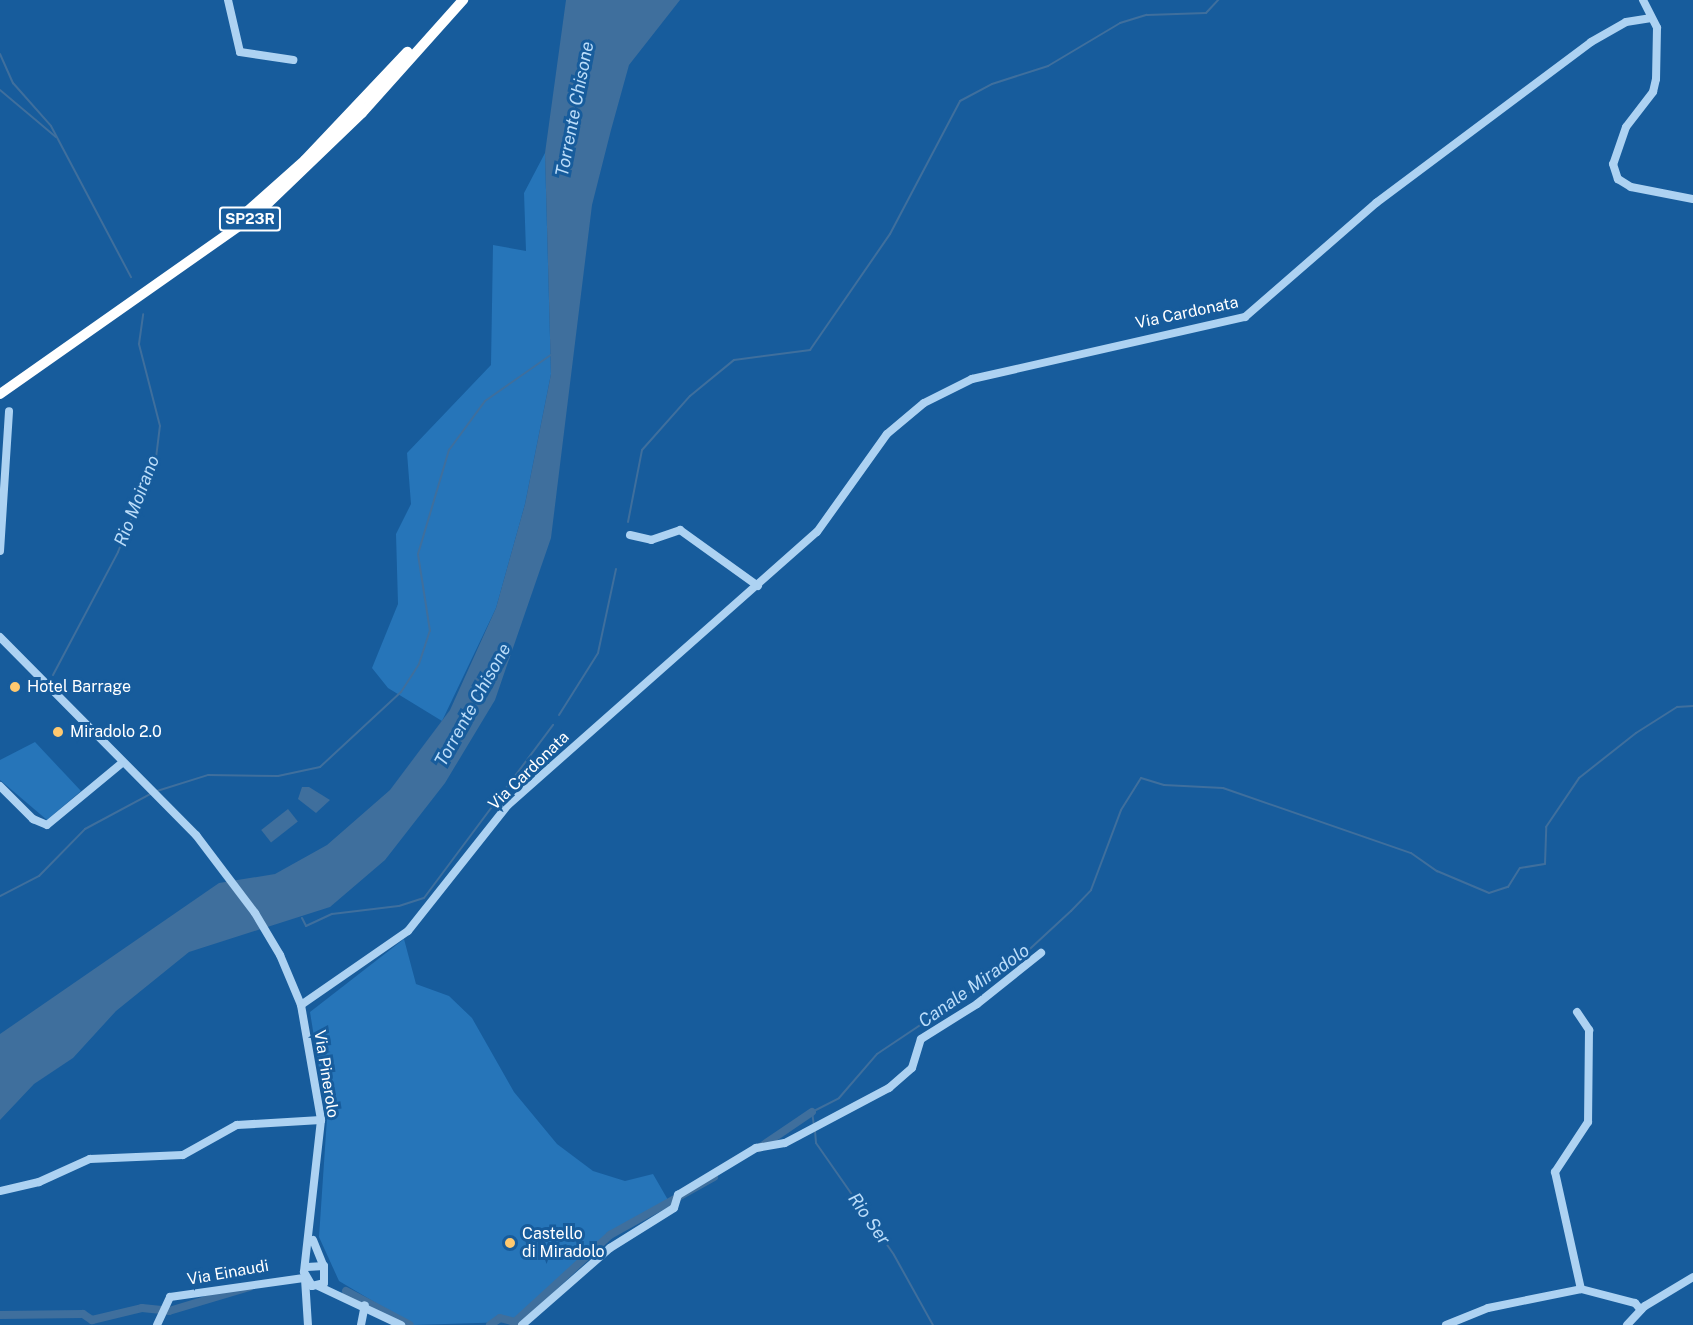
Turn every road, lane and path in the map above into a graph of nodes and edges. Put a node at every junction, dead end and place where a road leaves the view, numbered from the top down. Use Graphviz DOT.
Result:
graph roads {
  1 [pos="228,0"];
  2 [pos="453,0"];
  3 [pos="463,0"];
  4 [pos="1643,0"];
  5 [pos="1650,18"];
  6 [pos="293,60"];
  7 [pos="1693,198"];
  8 [pos="0,386"];
  9 [pos="0,394"];
  10 [pos="9,411"];
  11 [pos="630,535"];
  12 [pos="0,551"];
  13 [pos="758,586"];
  14 [pos="0,637"];
  15 [pos="122,763"];
  16 [pos="0,786"];
  17 [pos="1041,953"];
  18 [pos="301,1005"];
  19 [pos="1577,1012"];
  20 [pos="321,1120"];
  21 [pos="0,1191"];
  22 [pos="312,1237"];
  23 [pos="324,1266"];
  24 [pos="307,1267"];
  25 [pos="327,1277"];
  26 [pos="1693,1277"];
  27 [pos="305,1278"];
  28 [pos="316,1286"];
  29 [pos="1581,1289"];
  30 [pos="341,1294"];
  31 [pos="307,1304"];
  32 [pos="365,1305"];
  33 [pos="1641,1310"];
  34 [pos="157,1325"];
  35 [pos="308,1325"];
  36 [pos="361,1325"];
  37 [pos="401,1325"];
  38 [pos="522,1325"];
  39 [pos="1446,1325"];
  40 [pos="1627,1325"];
  1 -- 6 [label="street"];
  2 -- 8 [label="highway, SP23R"];
  3 -- 9 [label="highway, SP23R"];
  4 -- 5 [label="street"];
  5 -- 7 [label="street"];
  5 -- 13 [label="street, Via Cardonata"];
  10 -- 12 [label="street"];
  11 -- 13 [label="street"];
  13 -- 18 [label="street, Via Cardonata"];
  14 -- 15 [label="street, Via Pinerolo"];
  15 -- 16 [label="street"];
  15 -- 18 [label="street, Via Pinerolo"];
  17 -- 38 [label="street"];
  18 -- 20 [label="street, Via Pinerolo"];
  19 -- 29 [label="street"];
  20 -- 21 [label="street"];
  20 -- 22 [label="street, Via Pinerolo"];
  22 -- 23 [label="street, Via Pinerolo"];
  22 -- 24 [label="street, Via Pinerolo"];
  23 -- 24 [label="street"];
  23 -- 25 [label="street, Via Pinerolo"];
  24 -- 27 [label="street, Via Pinerolo"];
  25 -- 28 [label="street"];
  25 -- 30 [label="street"];
  26 -- 33 [label="street"];
  27 -- 28 [label="street"];
  27 -- 31 [label="street, Via Pinerolo"];
  27 -- 34 [label="street, Via Einaudi"];
  28 -- 30 [label="street"];
  28 -- 31 [label="street"];
  29 -- 33 [label="street"];
  29 -- 39 [label="street"];
  30 -- 32 [label="street"];
  31 -- 35 [label="street, Via Pinerolo"];
  32 -- 36 [label="street"];
  32 -- 37 [label="street"];
  33 -- 40 [label="street"];
}
